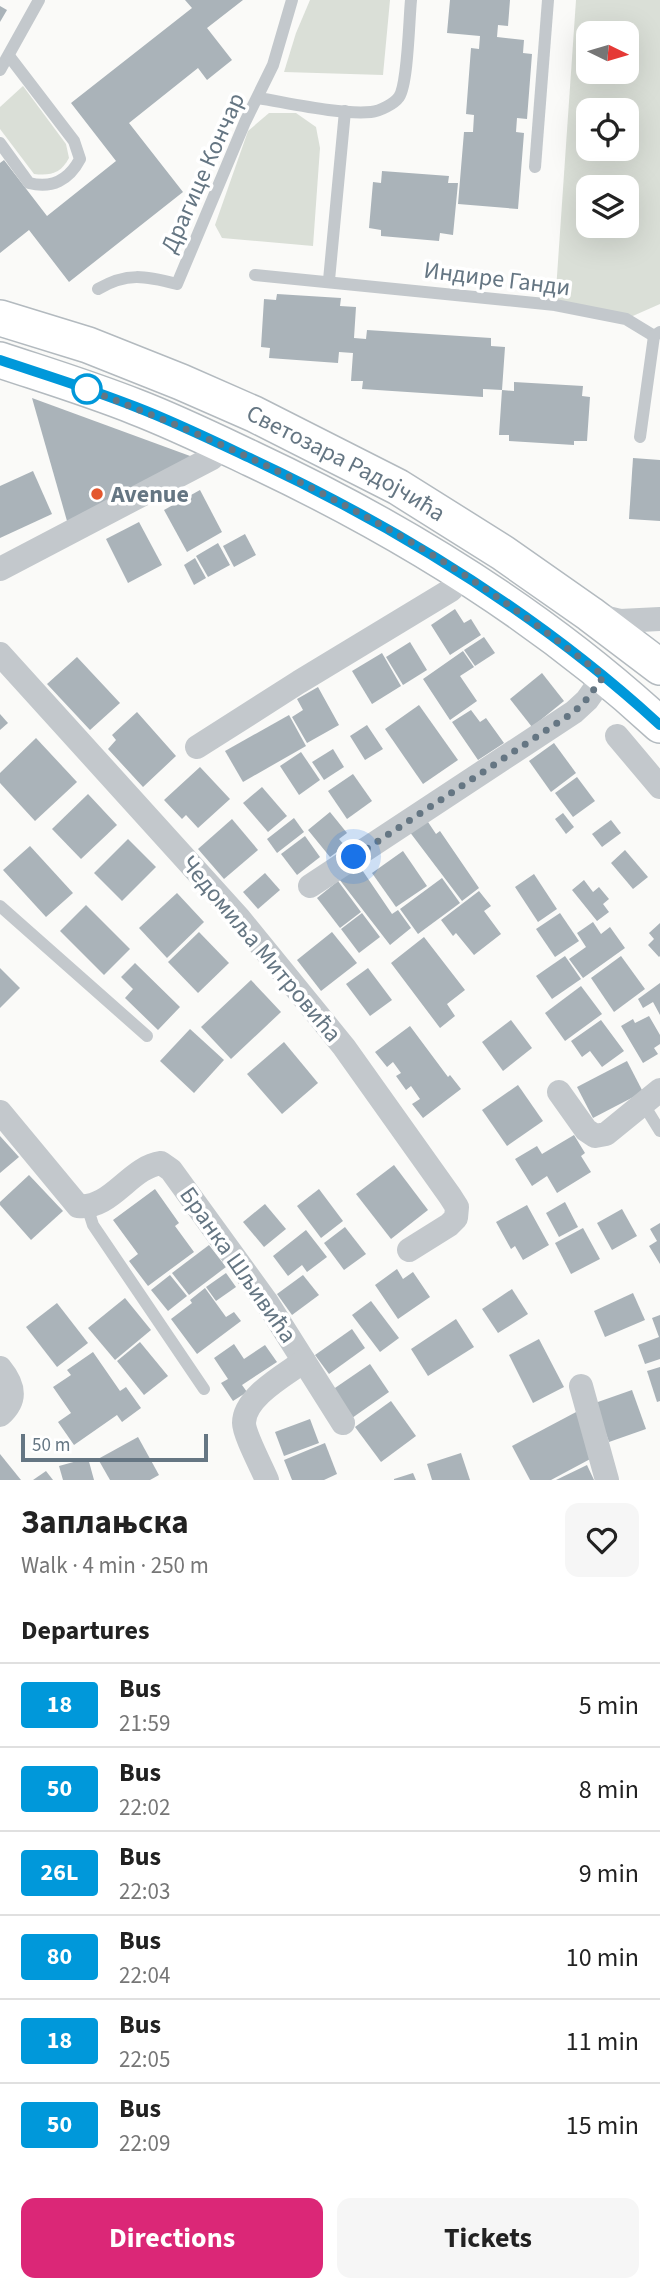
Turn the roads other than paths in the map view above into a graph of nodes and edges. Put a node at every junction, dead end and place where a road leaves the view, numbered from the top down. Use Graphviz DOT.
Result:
graph roads {
  1 [pos="39,0"];
  2 [pos="292,0"];
  3 [pos="411,0"];
  4 [pos="548,0"];
  5 [pos="9,56"];
  6 [pos="0,70"];
  7 [pos="258,99"];
  8 [pos="345,111"];
  9 [pos="0,143"];
  10 [pos="535,167"];
  11 [pos="255,275"];
  12 [pos="329,281"];
  13 [pos="98,289"];
  14 [pos="0,318"];
  15 [pos="657,334"];
  16 [pos="0,360"];
  17 [pos="640,437"];
  18 [pos="221,444"];
  19 [pos="0,569"];
  20 [pos="464,575"];
  21 [pos="590,614"];
  22 [pos="660,619"];
  23 [pos="0,654"];
  24 [pos="660,667"];
  25 [pos="604,676"];
  26 [pos="660,725"];
  27 [pos="617,736"];
  28 [pos="197,747"];
  29 [pos="660,787"];
  30 [pos="310,886"];
  31 [pos="0,906"];
  32 [pos="147,1036"];
  33 [pos="559,1092"];
  34 [pos="652,1098"];
  35 [pos="0,1112"];
  36 [pos="660,1131"];
  37 [pos="87,1206"];
  38 [pos="409,1250"];
  39 [pos="304,1361"];
  40 [pos="0,1368"];
  41 [pos="581,1386"];
  42 [pos="204,1389"];
  43 [pos="0,1415"];
  44 [pos="343,1423"];
  45 [pos="267,1480"];
  46 [pos="607,1480"];
  1 -- 5 [label="lane"];
  2 -- 7 [label="lane, Драгице Кончар"];
  3 -- 8 [label="lane"];
  4 -- 10 [label="lane"];
  5 -- 6 [label="lane"];
  5 -- 9 [label="lane"];
  7 -- 8 [label="lane"];
  7 -- 13 [label="lane, Драгице Кончар"];
  8 -- 12 [label="lane"];
  11 -- 12 [label="lane, Индире Ганди"];
  12 -- 15 [label="lane, Индире Ганди"];
  14 -- 21 [label="main road, Светозара Радојчића"];
  15 -- 17 [label="lane"];
  16 -- 18 [label="main road, Светозара Радојчића"];
  18 -- 19 [label="street"];
  18 -- 20 [label="main road, Светозара Радојчића"];
  20 -- 25 [label="main road, Светозара Радојчића"];
  20 -- 28 [label="street"];
  21 -- 22 [label="street"];
  21 -- 24 [label="main road, Светозара Радојчића"];
  23 -- 38 [label="street, Чедомиља Митровића"];
  25 -- 26 [label="main road, Светозара Радојчића"];
  25 -- 30 [label="street"];
  27 -- 29 [label="street"];
  31 -- 32 [label="lane"];
  33 -- 34 [label="street"];
  34 -- 36 [label="lane"];
  35 -- 37 [label="street"];
  37 -- 39 [label="street, Бранка Шљивића"];
  37 -- 42 [label="lane"];
  39 -- 44 [label="street, Бранка Шљивића"];
  39 -- 45 [label="street, Бранка Шљивића"];
  40 -- 43 [label="street"];
  41 -- 46 [label="street"];
}
